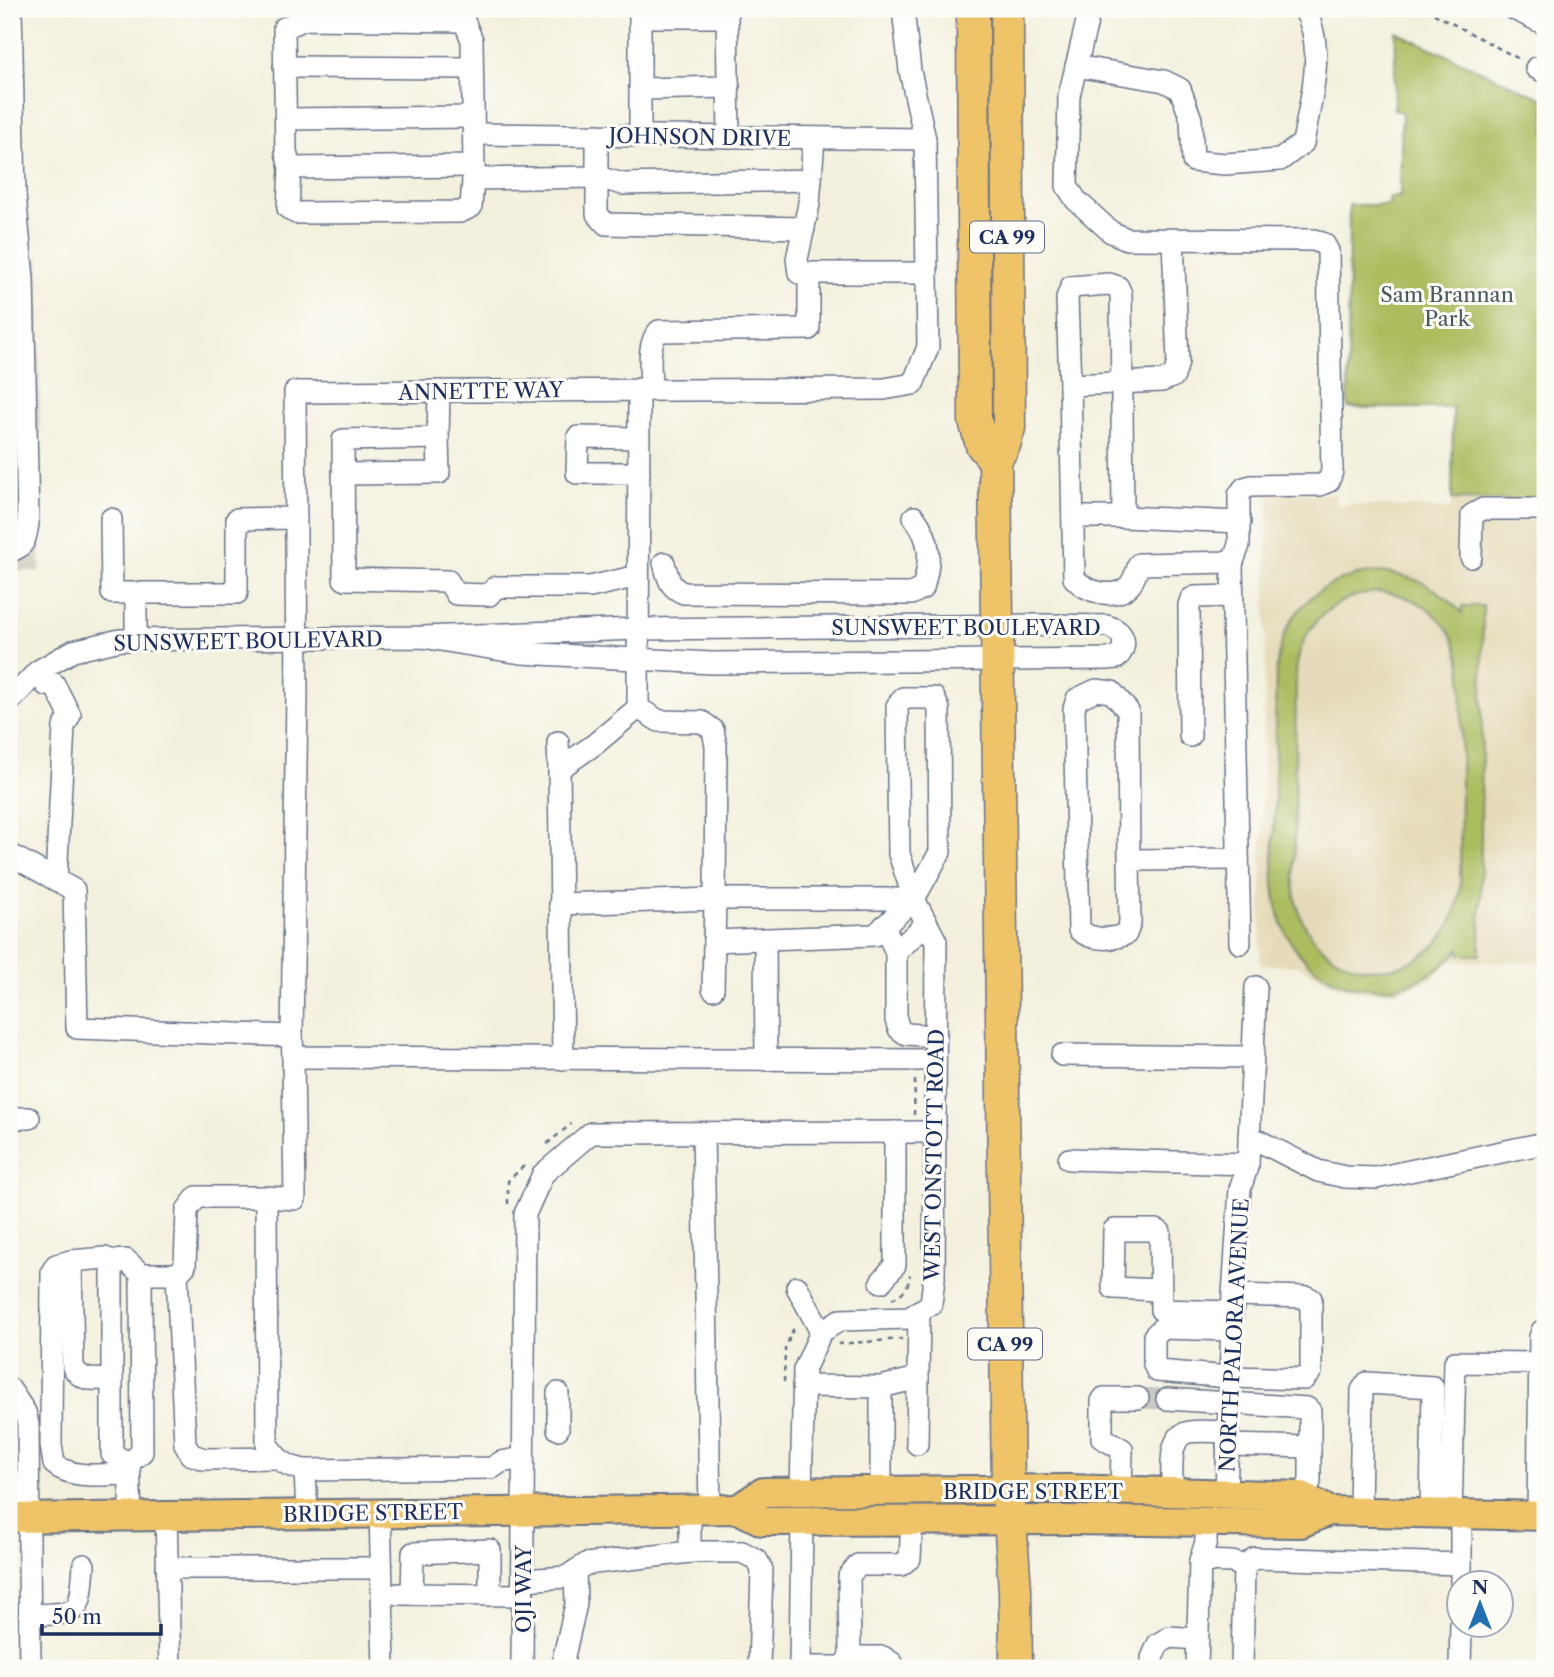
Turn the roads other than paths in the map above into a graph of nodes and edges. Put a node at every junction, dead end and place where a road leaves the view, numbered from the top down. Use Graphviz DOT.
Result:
graph roads {
  1 [pos="11,9"];
  2 [pos="903,9"];
  3 [pos="973,9"];
  4 [pos="1007,9"];
  5 [pos="1090,9"];
  6 [pos="1304,9"];
  7 [pos="1514,9"];
  8 [pos="1545,24"];
  9 [pos="1076,66"];
  10 [pos="284,67"];
  11 [pos="472,68"];
  12 [pos="729,87"];
  13 [pos="640,89"];
  14 [pos="286,119"];
  15 [pos="474,126"];
  16 [pos="597,135"];
  17 [pos="640,136"];
  18 [pos="729,137"];
  19 [pos="814,138"];
  20 [pos="925,139"];
  21 [pos="290,168"];
  22 [pos="473,173"];
  23 [pos="597,177"];
  24 [pos="811,180"];
  25 [pos="12,195"];
  26 [pos="804,228"];
  27 [pos="1173,240"];
  28 [pos="809,273"];
  29 [pos="927,273"];
  30 [pos="16,279"];
  31 [pos="1122,383"];
  32 [pos="1070,385"];
  33 [pos="645,389"];
  34 [pos="439,391"];
  35 [pos="438,438"];
  36 [pos="639,438"];
  37 [pos="995,461"];
  38 [pos="639,473"];
  39 [pos="343,474"];
  40 [pos="1545,509"];
  41 [pos="914,517"];
  42 [pos="1073,517"];
  43 [pos="1123,517"];
  44 [pos="296,518"];
  45 [pos="111,519"];
  46 [pos="1240,522"];
  47 [pos="9,551"];
  48 [pos="1471,557"];
  49 [pos="1233,562"];
  50 [pos="664,563"];
  51 [pos="638,576"];
  52 [pos="1118,592"];
  53 [pos="136,593"];
  54 [pos="1232,596"];
  55 [pos="995,626"];
  56 [pos="638,629"];
  57 [pos="1115,629"];
  58 [pos="422,638"];
  59 [pos="136,640"];
  60 [pos="297,640"];
  61 [pos="1117,658"];
  62 [pos="638,659"];
  63 [pos="996,659"];
  64 [pos="42,678"];
  65 [pos="1112,692"];
  66 [pos="9,702"];
  67 [pos="638,708"];
  68 [pos="1190,736"];
  69 [pos="558,742"];
  70 [pos="559,769"];
  71 [pos="9,854"];
  72 [pos="1238,859"];
  73 [pos="1129,860"];
  74 [pos="56,880"];
  75 [pos="715,899"];
  76 [pos="914,899"];
  77 [pos="560,904"];
  78 [pos="927,923"];
  79 [pos="884,926"];
  80 [pos="765,939"];
  81 [pos="714,941"];
  82 [pos="1240,943"];
  83 [pos="896,952"];
  84 [pos="1255,987"];
  85 [pos="713,989"];
  86 [pos="936,1036"];
  87 [pos="292,1047"];
  88 [pos="1062,1055"];
  89 [pos="1252,1058"];
  90 [pos="563,1059"];
  91 [pos="766,1060"];
  92 [pos="925,1060"];
  93 [pos="914,1132"];
  94 [pos="703,1133"];
  95 [pos="1249,1136"];
  96 [pos="1545,1143"];
  97 [pos="1069,1159"];
  98 [pos="1248,1164"];
  99 [pos="266,1197"];
  100 [pos="71,1261"];
  101 [pos="112,1261"];
  102 [pos="177,1273"];
  103 [pos="141,1274"];
  104 [pos="797,1287"];
  105 [pos="1160,1290"];
  106 [pos="886,1291"];
  107 [pos="1232,1313"];
  108 [pos="919,1321"];
  109 [pos="1545,1330"];
  110 [pos="828,1338"];
  111 [pos="1539,1363"];
  112 [pos="1230,1377"];
  113 [pos="918,1378"];
  114 [pos="112,1379"];
  115 [pos="881,1387"];
  116 [pos="9,1388"];
  117 [pos="793,1389"];
  118 [pos="558,1393"];
  119 [pos="1138,1398"];
  120 [pos="1167,1399"];
  121 [pos="1229,1403"];
  122 [pos="558,1429"];
  123 [pos="1227,1439"];
  124 [pos="917,1444"];
  125 [pos="1310,1447"];
  126 [pos="275,1458"];
  127 [pos="523,1458"];
  128 [pos="129,1469"];
  129 [pos="306,1470"];
  130 [pos="801,1491"];
  131 [pos="881,1491"];
  132 [pos="1121,1491"];
  133 [pos="1172,1492"];
  134 [pos="1226,1493"];
  135 [pos="1301,1496"];
  136 [pos="1009,1505"];
  137 [pos="700,1509"];
  138 [pos="523,1510"];
  139 [pos="743,1511"];
  140 [pos="1329,1511"];
  141 [pos="380,1512"];
  142 [pos="1360,1512"];
  143 [pos="307,1514"];
  144 [pos="1448,1514"];
  145 [pos="166,1516"];
  146 [pos="1541,1516"];
  147 [pos="131,1517"];
  148 [pos="18,1518"];
  149 [pos="802,1520"];
  150 [pos="912,1520"];
  151 [pos="1136,1521"];
  152 [pos="1206,1523"];
  153 [pos="690,1552"];
  154 [pos="1200,1561"];
  155 [pos="84,1565"];
  156 [pos="1244,1566"];
  157 [pos="167,1568"];
  158 [pos="382,1568"];
  159 [pos="1460,1568"];
  160 [pos="575,1571"];
  161 [pos="1446,1572"];
  162 [pos="523,1588"];
  163 [pos="382,1594"];
  164 [pos="412,1594"];
  165 [pos="490,1595"];
  166 [pos="23,1624"];
  167 [pos="1461,1638"];
  168 [pos="1197,1639"];
  169 [pos="845,1664"];
  170 [pos="892,1666"];
  171 [pos="30,1668"];
  172 [pos="170,1668"];
  173 [pos="384,1668"];
  174 [pos="522,1668"];
  175 [pos="564,1668"];
  176 [pos="759,1668"];
  177 [pos="800,1668"];
  178 [pos="1016,1668"];
  179 [pos="1152,1668"];
  180 [pos="1197,1668"];
  181 [pos="1242,1668"];
  182 [pos="1460,1668"];
  1 -- 25 [label="street"];
  2 -- 20 [label="street"];
  3 -- 37 [label="highway, CA 99"];
  4 -- 37 [label="highway, CA 99"];
  5 -- 9 [label="street"];
  6 -- 9 [label="street"];
  7 -- 8 [label="street"];
  9 -- 27 [label="street"];
  10 -- 11 [label="street"];
  10 -- 11 [label="street"];
  10 -- 14 [label="street"];
  11 -- 15 [label="street"];
  12 -- 13 [label="street"];
  12 -- 13 [label="street"];
  12 -- 18 [label="street"];
  13 -- 17 [label="street"];
  14 -- 15 [label="street, JOHNSON DRIVE"];
  14 -- 21 [label="street"];
  15 -- 16 [label="street, JOHNSON DRIVE"];
  15 -- 22 [label="street"];
  16 -- 17 [label="street, JOHNSON DRIVE"];
  16 -- 23 [label="street"];
  17 -- 18 [label="street, JOHNSON DRIVE"];
  18 -- 19 [label="street, JOHNSON DRIVE"];
  19 -- 20 [label="street, JOHNSON DRIVE"];
  19 -- 24 [label="street"];
  20 -- 29 [label="street"];
  21 -- 22 [label="street"];
  21 -- 22 [label="street"];
  22 -- 23 [label="street"];
  23 -- 24 [label="street"];
  23 -- 26 [label="street"];
  24 -- 26 [label="street"];
  25 -- 30 [label="street"];
  26 -- 28 [label="street"];
  27 -- 31 [label="street"];
  27 -- 46 [label="street"];
  28 -- 29 [label="street"];
  28 -- 33 [label="street"];
  29 -- 33 [label="street, ANNETTE WAY"];
  30 -- 47 [label="street"];
  31 -- 32 [label="street"];
  31 -- 32 [label="street"];
  31 -- 43 [label="street"];
  32 -- 42 [label="street"];
  33 -- 34 [label="street, ANNETTE WAY"];
  33 -- 36 [label="street"];
  34 -- 35 [label="street"];
  34 -- 44 [label="street, ANNETTE WAY"];
  35 -- 39 [label="street"];
  35 -- 39 [label="street"];
  36 -- 38 [label="street"];
  36 -- 38 [label="street"];
  37 -- 55 [label="highway, CA 99"];
  38 -- 51 [label="street"];
  39 -- 51 [label="street"];
  40 -- 48 [label="street"];
  41 -- 50 [label="street"];
  42 -- 43 [label="street"];
  42 -- 52 [label="street"];
  43 -- 46 [label="street"];
  44 -- 53 [label="street"];
  44 -- 60 [label="street, ANNETTE WAY"];
  45 -- 53 [label="street"];
  46 -- 49 [label="street"];
  49 -- 52 [label="street"];
  49 -- 54 [label="street"];
  51 -- 56 [label="street"];
  52 -- 57 [label="street"];
  53 -- 59 [label="street"];
  54 -- 68 [label="street"];
  54 -- 72 [label="street"];
  55 -- 56 [label="street, SUNSWEET BOULEVARD"];
  55 -- 57 [label="street, SUNSWEET BOULEVARD"];
  55 -- 63 [label="highway, CA 99"];
  56 -- 58 [label="street, SUNSWEET BOULEVARD"];
  56 -- 62 [label="street"];
  57 -- 61 [label="street, SUNSWEET BOULEVARD"];
  58 -- 60 [label="street, SUNSWEET BOULEVARD"];
  58 -- 62 [label="street, SUNSWEET BOULEVARD"];
  59 -- 60 [label="street, SUNSWEET BOULEVARD"];
  59 -- 64 [label="street, SUNSWEET BOULEVARD"];
  60 -- 87 [label="street, ANNETTE WAY"];
  61 -- 63 [label="street, SUNSWEET BOULEVARD"];
  61 -- 65 [label="street"];
  62 -- 63 [label="street, SUNSWEET BOULEVARD"];
  62 -- 67 [label="street"];
  63 -- 136 [label="highway, CA 99"];
  64 -- 66 [label="street, SUNSWEET BOULEVARD"];
  64 -- 74 [label="street"];
  65 -- 73 [label="street"];
  65 -- 73 [label="street"];
  67 -- 70 [label="street"];
  67 -- 75 [label="street"];
  69 -- 70 [label="street"];
  70 -- 77 [label="street"];
  71 -- 74 [label="street"];
  72 -- 73 [label="street"];
  72 -- 82 [label="street"];
  74 -- 87 [label="street"];
  75 -- 76 [label="street"];
  75 -- 77 [label="street"];
  75 -- 81 [label="street"];
  76 -- 76 [label="street, WEST ONSTOTT ROAD"];
  76 -- 78 [label="street, WEST ONSTOTT ROAD"];
  76 -- 79 [label="street"];
  77 -- 90 [label="street"];
  78 -- 83 [label="street"];
  78 -- 86 [label="street, WEST ONSTOTT ROAD"];
  79 -- 80 [label="street"];
  79 -- 83 [label="street"];
  80 -- 81 [label="street"];
  80 -- 91 [label="street"];
  81 -- 85 [label="street"];
  83 -- 86 [label="street"];
  84 -- 89 [label="street, NORTH PALORA AVENUE"];
  86 -- 92 [label="street, WEST ONSTOTT ROAD"];
  87 -- 90 [label="street"];
  87 -- 99 [label="street, ANNETTE WAY"];
  88 -- 89 [label="street"];
  89 -- 95 [label="street, NORTH PALORA AVENUE"];
  90 -- 91 [label="street"];
  91 -- 92 [label="street"];
  92 -- 93 [label="street, WEST ONSTOTT ROAD"];
  93 -- 94 [label="street"];
  93 -- 106 [label="street"];
  93 -- 108 [label="street, WEST ONSTOTT ROAD"];
  94 -- 127 [label="street, OJI WAY"];
  94 -- 137 [label="street"];
  95 -- 96 [label="street"];
  95 -- 98 [label="street, NORTH PALORA AVENUE"];
  97 -- 98 [label="street"];
  98 -- 107 [label="street, NORTH PALORA AVENUE"];
  99 -- 102 [label="street"];
  99 -- 126 [label="street"];
  100 -- 101 [label="street"];
  100 -- 114 [label="street"];
  100 -- 128 [label="street"];
  101 -- 103 [label="street"];
  101 -- 114 [label="street"];
  102 -- 103 [label="street"];
  102 -- 126 [label="street"];
  103 -- 128 [label="street"];
  104 -- 110 [label="street"];
  105 -- 107 [label="street"];
  107 -- 112 [label="street, NORTH PALORA AVENUE"];
  107 -- 112 [label="street"];
  107 -- 112 [label="street"];
  108 -- 110 [label="street, WEST ONSTOTT ROAD"];
  108 -- 113 [label="street"];
  109 -- 111 [label="street"];
  110 -- 117 [label="street"];
  111 -- 144 [label="street"];
  111 -- 146 [label="street"];
  112 -- 121 [label="street, NORTH PALORA AVENUE"];
  113 -- 115 [label="street"];
  113 -- 124 [label="street"];
  114 -- 128 [label="street"];
  115 -- 117 [label="street"];
  115 -- 131 [label="street"];
  116 -- 148 [label="street"];
  117 -- 130 [label="street"];
  118 -- 122 [label="street"];
  119 -- 132 [label="street"];
  120 -- 121 [label="street"];
  121 -- 123 [label="street, NORTH PALORA AVENUE"];
  121 -- 125 [label="street"];
  123 -- 125 [label="street"];
  123 -- 133 [label="street"];
  123 -- 134 [label="street, NORTH PALORA AVENUE"];
  125 -- 135 [label="street"];
  126 -- 129 [label="street"];
  127 -- 129 [label="street"];
  127 -- 138 [label="street, OJI WAY"];
  128 -- 147 [label="street"];
  129 -- 143 [label="street"];
  130 -- 131 [label="main road, BRIDGE STREET"];
  130 -- 139 [label="main road, BRIDGE STREET"];
  131 -- 136 [label="main road, BRIDGE STREET"];
  131 -- 149 [label="main road"];
  132 -- 133 [label="main road, BRIDGE STREET"];
  132 -- 136 [label="main road, BRIDGE STREET"];
  133 -- 134 [label="main road, BRIDGE STREET"];
  134 -- 135 [label="main road, BRIDGE STREET"];
  134 -- 151 [label="main road"];
  135 -- 140 [label="main road, BRIDGE STREET"];
  135 -- 152 [label="main road"];
  136 -- 150 [label="main road, BRIDGE STREET"];
  136 -- 151 [label="main road, BRIDGE STREET"];
  136 -- 178 [label="highway, CA 99"];
  137 -- 138 [label="main road, BRIDGE STREET"];
  137 -- 139 [label="main road, BRIDGE STREET"];
  137 -- 153 [label="street"];
  138 -- 141 [label="main road, BRIDGE STREET"];
  138 -- 162 [label="street, OJI WAY"];
  139 -- 149 [label="main road, BRIDGE STREET"];
  140 -- 142 [label="main road, BRIDGE STREET"];
  140 -- 152 [label="main road, BRIDGE STREET"];
  141 -- 143 [label="main road, BRIDGE STREET"];
  141 -- 158 [label="street"];
  142 -- 144 [label="main road, BRIDGE STREET"];
  142 -- 144 [label="street"];
  143 -- 145 [label="main road, BRIDGE STREET"];
  144 -- 146 [label="main road, BRIDGE STREET"];
  144 -- 159 [label="street"];
  145 -- 147 [label="main road, BRIDGE STREET"];
  145 -- 157 [label="street"];
  147 -- 148 [label="main road, BRIDGE STREET"];
  148 -- 166 [label="street"];
  149 -- 150 [label="main road, BRIDGE STREET"];
  149 -- 177 [label="street"];
  150 -- 169 [label="street"];
  151 -- 152 [label="main road, BRIDGE STREET"];
  152 -- 154 [label="street"];
  153 -- 160 [label="street"];
  153 -- 176 [label="street"];
  154 -- 156 [label="street"];
  154 -- 168 [label="street"];
  155 -- 166 [label="street"];
  156 -- 161 [label="street"];
  156 -- 181 [label="street"];
  157 -- 158 [label="street"];
  157 -- 172 [label="street"];
  158 -- 163 [label="street"];
  160 -- 162 [label="street"];
  160 -- 175 [label="street"];
  162 -- 165 [label="street"];
  162 -- 174 [label="street, OJI WAY"];
  163 -- 164 [label="street"];
  163 -- 173 [label="street"];
  164 -- 165 [label="street"];
  164 -- 165 [label="street"];
  166 -- 171 [label="street"];
  167 -- 182 [label="street"];
  168 -- 179 [label="street"];
  168 -- 180 [label="street"];
  169 -- 170 [label="street"];
  169 -- 177 [label="street"];
}
